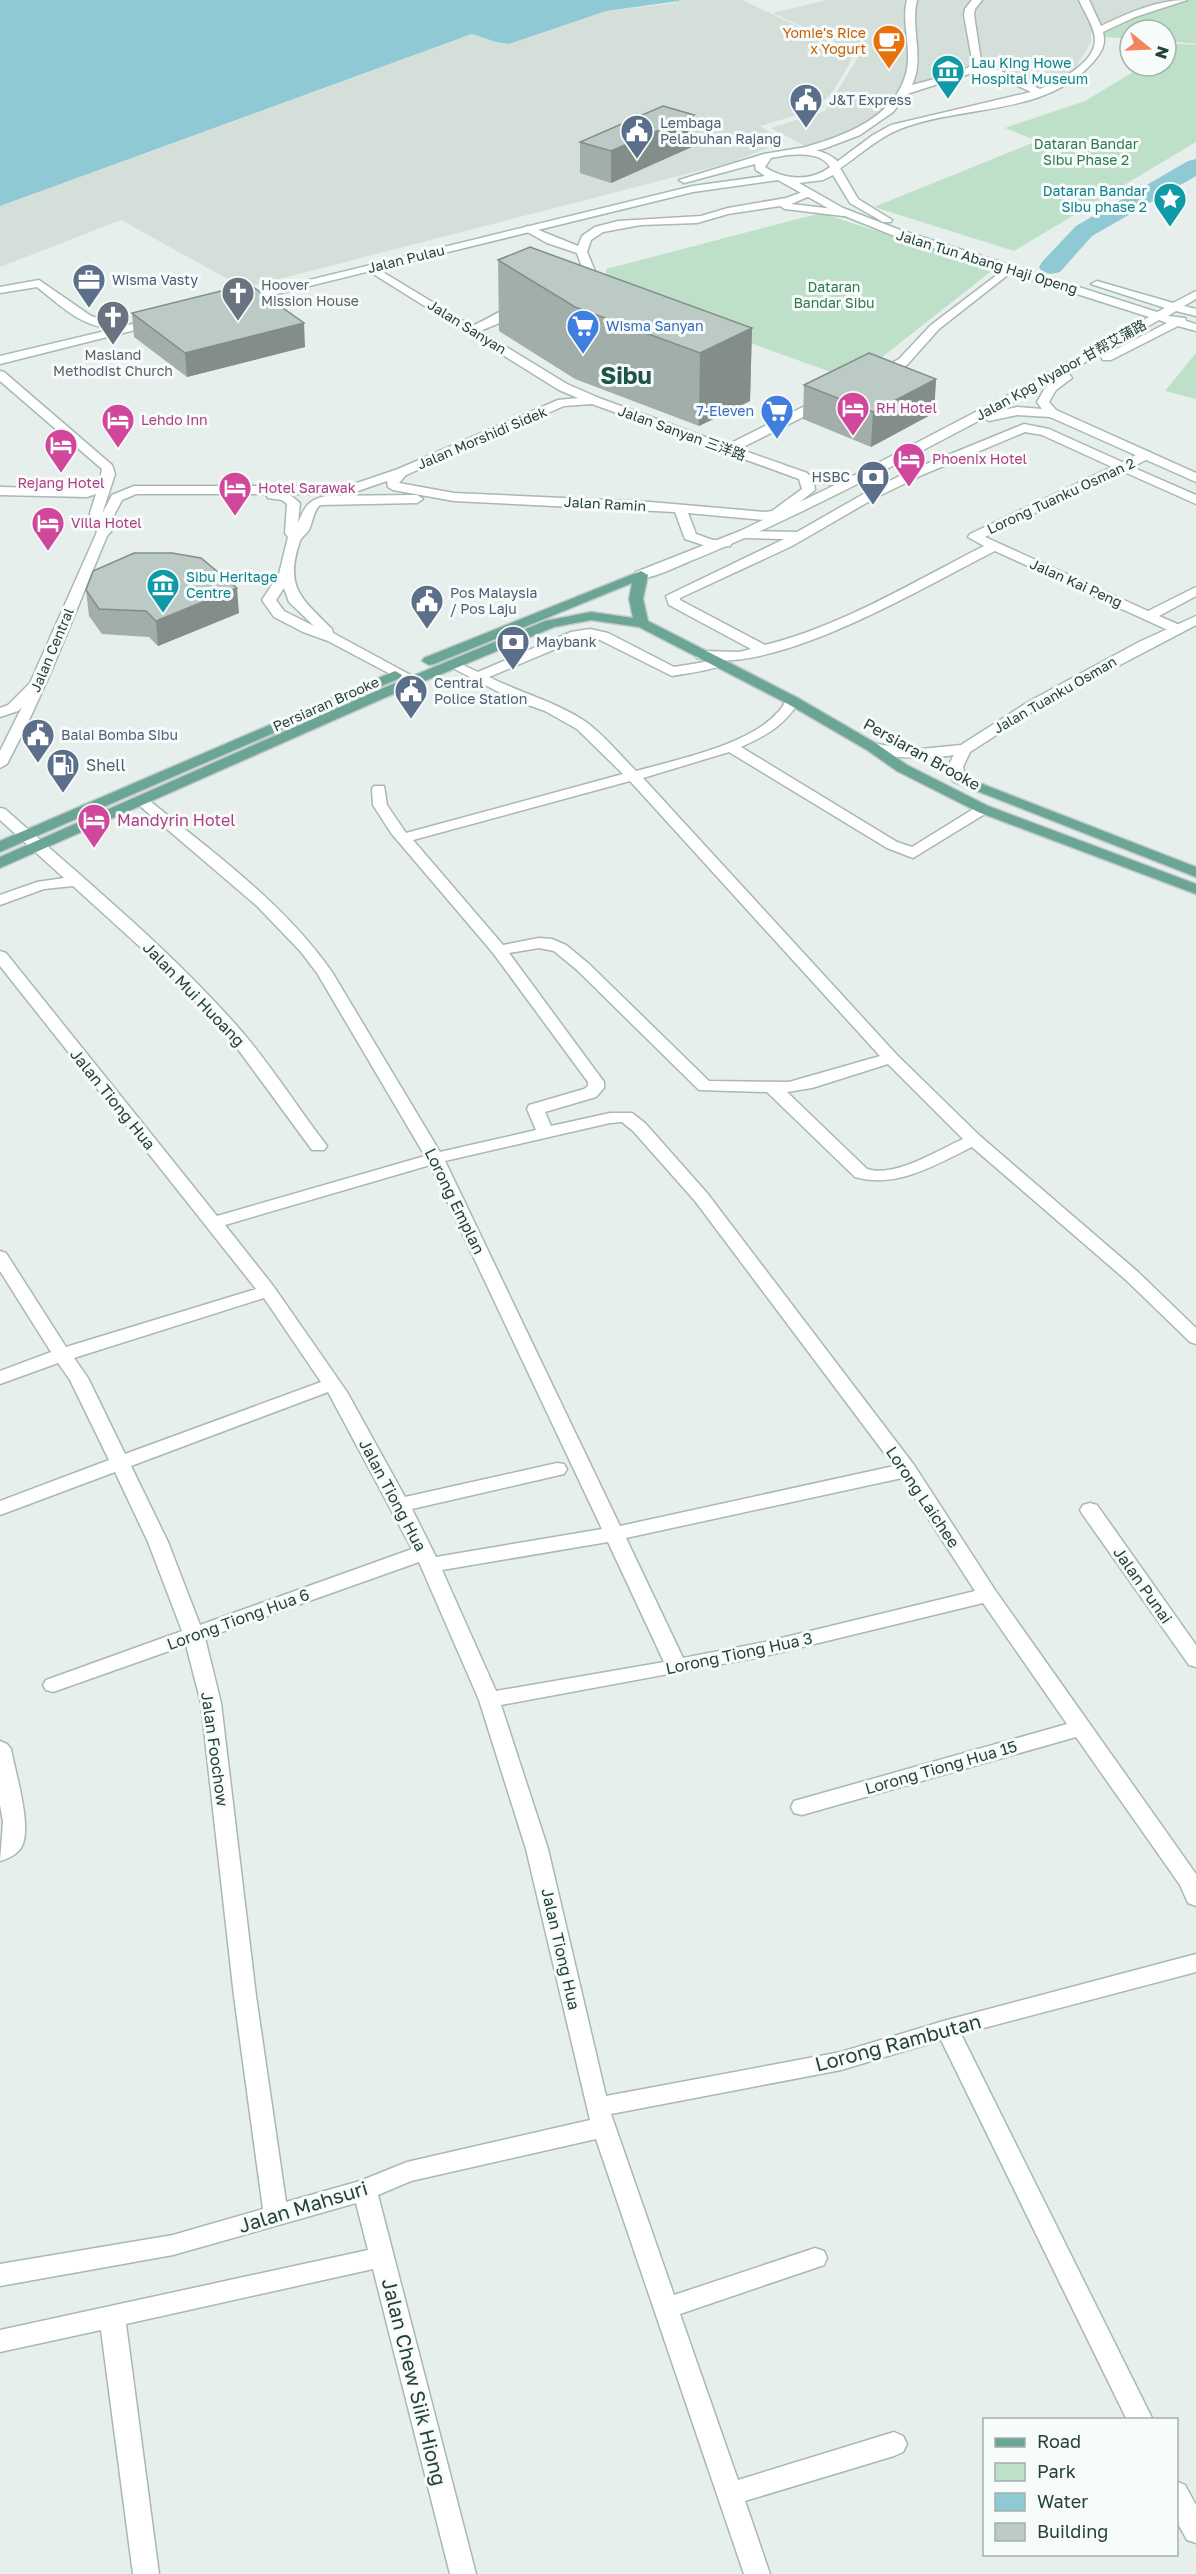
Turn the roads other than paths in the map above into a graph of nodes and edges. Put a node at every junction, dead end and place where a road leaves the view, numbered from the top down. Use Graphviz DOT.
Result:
graph roads {
  1 [pos="912,0"];
  2 [pos="977,0"];
  3 [pos="1084,0"];
  4 [pos="1183,1"];
  5 [pos="1132,15"];
  6 [pos="1089,16"];
  7 [pos="1098,31"];
  8 [pos="975,69"];
  9 [pos="1039,92"];
  10 [pos="903,97"];
  11 [pos="920,109"];
  12 [pos="949,115"];
  13 [pos="802,152"];
  14 [pos="763,159"];
  15 [pos="835,167"];
  16 [pos="782,178"];
  17 [pos="808,193"];
  18 [pos="760,206"];
  19 [pos="843,213"];
  20 [pos="527,229"];
  21 [pos="920,231"];
  22 [pos="908,237"];
  23 [pos="581,250"];
  24 [pos="371,268"];
  25 [pos="1010,268"];
  26 [pos="559,288"];
  27 [pos="0,290"];
  28 [pos="1196,294"];
  29 [pos="1105,299"];
  30 [pos="530,301"];
  31 [pos="1175,306"];
  32 [pos="1196,313"];
  33 [pos="1156,316"];
  34 [pos="92,322"];
  35 [pos="1176,322"];
  36 [pos="1196,328"];
  37 [pos="471,330"];
  38 [pos="1196,334"];
  39 [pos="78,340"];
  40 [pos="1131,345"];
  41 [pos="0,358"];
  42 [pos="1080,359"];
  43 [pos="0,375"];
  44 [pos="869,380"];
  45 [pos="563,387"];
  46 [pos="838,395"];
  47 [pos="595,401"];
  48 [pos="562,403"];
  49 [pos="1052,413"];
  50 [pos="964,423"];
  51 [pos="728,449"];
  52 [pos="1146,455"];
  53 [pos="892,461"];
  54 [pos="1123,467"];
  55 [pos="402,472"];
  56 [pos="918,472"];
  57 [pos="867,474"];
  58 [pos="803,476"];
  59 [pos="1196,478"];
  60 [pos="0,491"];
  61 [pos="103,492"];
  62 [pos="454,497"];
  63 [pos="1196,500"];
  64 [pos="680,508"];
  65 [pos="709,511"];
  66 [pos="101,532"];
  67 [pos="747,534"];
  68 [pos="295,536"];
  69 [pos="800,536"];
  70 [pos="975,537"];
  71 [pos="728,542"];
  72 [pos="994,546"];
  73 [pos="286,574"];
  74 [pos="641,575"];
  75 [pos="1196,591"];
  76 [pos="1149,616"];
  77 [pos="1196,620"];
  78 [pos="642,623"];
  79 [pos="1177,628"];
  80 [pos="333,638"];
  81 [pos="765,651"];
  82 [pos="702,655"];
  83 [pos="452,664"];
  84 [pos="720,664"];
  85 [pos="397,674"];
  86 [pos="480,676"];
  87 [pos="411,681"];
  88 [pos="37,684"];
  89 [pos="793,701"];
  90 [pos="0,713"];
  91 [pos="0,742"];
  92 [pos="730,747"];
  93 [pos="872,747"];
  94 [pos="965,749"];
  95 [pos="1,761"];
  96 [pos="633,776"];
  97 [pos="958,779"];
  98 [pos="379,789"];
  99 [pos="140,800"];
  100 [pos="983,809"];
  101 [pos="0,812"];
  102 [pos="402,838"];
  103 [pos="0,846"];
  104 [pos="41,848"];
  105 [pos="0,863"];
  106 [pos="1196,872"];
  107 [pos="79,881"];
  108 [pos="42,885"];
  109 [pos="1196,889"];
  110 [pos="0,900"];
  111 [pos="499,950"];
  112 [pos="0,956"];
  113 [pos="891,1058"];
  114 [pos="772,1087"];
  115 [pos="546,1133"];
  116 [pos="974,1140"];
  117 [pos="318,1146"];
  118 [pos="435,1158"];
  119 [pos="212,1223"];
  120 [pos="0,1257"];
  121 [pos="268,1291"];
  122 [pos="1196,1338"];
  123 [pos="62,1355"];
  124 [pos="0,1378"];
  125 [pos="332,1384"];
  126 [pos="121,1463"];
  127 [pos="557,1469"];
  128 [pos="907,1470"];
  129 [pos="400,1505"];
  130 [pos="0,1508"];
  131 [pos="1090,1510"];
  132 [pos="614,1534"];
  133 [pos="426,1559"];
  134 [pos="988,1596"];
  135 [pos="194,1635"];
  136 [pos="1196,1660"];
  137 [pos="677,1667"];
  138 [pos="53,1685"];
  139 [pos="489,1700"];
  140 [pos="1080,1728"];
  141 [pos="0,1749"];
  142 [pos="802,1807"];
  143 [pos="0,1853"];
  144 [pos="1194,1885"];
  145 [pos="1196,1963"];
  146 [pos="947,2029"];
  147 [pos="600,2117"];
  148 [pos="365,2190"];
  149 [pos="276,2217"];
  150 [pos="382,2258"];
  151 [pos="815,2259"];
  152 [pos="0,2275"];
  153 [pos="666,2308"];
  154 [pos="112,2316"];
  155 [pos="0,2341"];
  156 [pos="1139,2418"];
  157 [pos="894,2444"];
  158 [pos="730,2494"];
  159 [pos="1178,2497"];
  160 [pos="1196,2531"];
  161 [pos="146,2574"];
  162 [pos="463,2574"];
  163 [pos="757,2574"];
  1 -- 10 [label="street"];
  2 -- 8 [label="street"];
  3 -- 6 [label="street"];
  4 -- 5 [label="street"];
  5 -- 6 [label="street"];
  5 -- 7 [label="street"];
  6 -- 7 [label="street"];
  7 -- 9 [label="street, Jalan Pulau"];
  8 -- 9 [label="street"];
  8 -- 10 [label="street"];
  9 -- 12 [label="street, Jalan Pulau"];
  10 -- 13 [label="street"];
  11 -- 12 [label="street"];
  12 -- 15 [label="street, Jalan Pulau"];
  13 -- 14 [label="street, Jalan Pulau"];
  13 -- 15 [label="street"];
  14 -- 16 [label="street, Jalan Tun Abang Haji Openg"];
  14 -- 24 [label="street, Jalan Pulau"];
  15 -- 16 [label="street, Jalan Pulau"];
  15 -- 21 [label="street, Jalan Tun Abang Haji Openg"];
  16 -- 17 [label="street, Jalan Tun Abang Haji Openg"];
  16 -- 20 [label="street, Jalan Pulau"];
  17 -- 18 [label="street"];
  17 -- 19 [label="street, Jalan Tun Abang Haji Openg"];
  18 -- 19 [label="street"];
  18 -- 23 [label="street"];
  19 -- 22 [label="street, Jalan Tun Abang Haji Openg"];
  20 -- 23 [label="street"];
  20 -- 24 [label="street, Jalan Pulau"];
  21 -- 22 [label="street"];
  21 -- 31 [label="street, Jalan Tun Abang Haji Openg"];
  22 -- 25 [label="street, Jalan Tun Abang Haji Openg"];
  23 -- 26 [label="street"];
  24 -- 37 [label="street, Jalan Sanyan"];
  25 -- 29 [label="street, Jalan Tun Abang Haji Openg"];
  25 -- 44 [label="street"];
  27 -- 34 [label="street"];
  28 -- 31 [label="street, Jalan Kpg Nyabor 甘帮艾蒲路"];
  29 -- 33 [label="street, Jalan Tun Abang Haji Openg"];
  29 -- 42 [label="street"];
  30 -- 37 [label="street"];
  31 -- 32 [label="street, Jalan Tun Abang Haji Openg"];
  31 -- 33 [label="street, Jalan Kpg Nyabor 甘帮艾蒲路"];
  32 -- 35 [label="street, Jalan Kpg Nyabor 甘帮艾蒲路"];
  33 -- 35 [label="street, Jalan Tun Abang Haji Openg"];
  33 -- 42 [label="street, Jalan Kpg Nyabor 甘帮艾蒲路"];
  34 -- 39 [label="street"];
  34 -- 39 [label="street"];
  35 -- 36 [label="street, Jalan Tun Abang Haji Openg"];
  35 -- 40 [label="street, Jalan Kpg Nyabor 甘帮艾蒲路"];
  37 -- 45 [label="street, Jalan Sanyan"];
  38 -- 40 [label="street"];
  39 -- 41 [label="street"];
  40 -- 49 [label="street, Jalan Kpg Nyabor 甘帮艾蒲路"];
  42 -- 50 [label="street, Jalan Kpg Nyabor 甘帮艾蒲路"];
  43 -- 61 [label="street"];
  45 -- 47 [label="street, Jalan Sanyan 三洋路"];
  45 -- 48 [label="street"];
  46 -- 51 [label="street"];
  47 -- 48 [label="street, Jalan Morshidi Sidek"];
  47 -- 51 [label="street, Jalan Sanyan 三洋路"];
  48 -- 55 [label="street, Jalan Morshidi Sidek"];
  49 -- 50 [label="street, Jalan Kpg Nyabor 甘帮艾蒲路"];
  49 -- 52 [label="street"];
  50 -- 53 [label="street, Jalan Kpg Nyabor 甘帮艾蒲路"];
  51 -- 58 [label="street, Jalan Sanyan 三洋路"];
  52 -- 54 [label="street, Lorong Tuanku Osman 2"];
  52 -- 59 [label="street"];
  53 -- 56 [label="street"];
  53 -- 57 [label="street, Jalan Kpg Nyabor 甘帮艾蒲路"];
  54 -- 56 [label="street"];
  54 -- 63 [label="street"];
  54 -- 70 [label="street, Lorong Tuanku Osman 2"];
  55 -- 62 [label="street, Jalan Ramin"];
  55 -- 66 [label="street, Jalan Morshidi Sidek"];
  56 -- 69 [label="street"];
  57 -- 58 [label="street, Jalan Kpg Nyabor 甘帮艾蒲路"];
  57 -- 67 [label="street, Jalan Kpg Nyabor 甘帮艾蒲路"];
  58 -- 65 [label="street, Jalan Ramin"];
  60 -- 61 [label="street"];
  61 -- 66 [label="street"];
  62 -- 64 [label="street, Jalan Ramin"];
  62 -- 68 [label="street"];
  64 -- 65 [label="street, Jalan Ramin"];
  64 -- 71 [label="street"];
  65 -- 71 [label="street"];
  66 -- 68 [label="street"];
  66 -- 88 [label="street, Jalan Central"];
  67 -- 69 [label="street"];
  67 -- 71 [label="street, Jalan Kpg Nyabor 甘帮艾蒲路"];
  68 -- 73 [label="street"];
  69 -- 81 [label="street"];
  70 -- 72 [label="street, Jalan Kai Peng"];
  71 -- 74 [label="street, Jalan Kpg Nyabor 甘帮艾蒲路"];
  72 -- 76 [label="street, Jalan Kai Peng"];
  72 -- 81 [label="street"];
  73 -- 80 [label="street"];
  73 -- 80 [label="street"];
  74 -- 78 [label="main road"];
  74 -- 85 [label="main road, Persiaran Brooke"];
  75 -- 76 [label="street"];
  76 -- 79 [label="street, Jalan Kai Peng"];
  77 -- 79 [label="street, Jalan Tuanku Osman"];
  78 -- 82 [label="main road, Persiaran Brooke"];
  78 -- 83 [label="main road, Persiaran Brooke"];
  79 -- 94 [label="street, Jalan Tuanku Osman"];
  80 -- 85 [label="street"];
  81 -- 82 [label="street"];
  82 -- 84 [label="main road, Persiaran Brooke"];
  83 -- 86 [label="street"];
  83 -- 87 [label="main road, Persiaran Brooke"];
  84 -- 86 [label="street"];
  84 -- 89 [label="main road, Persiaran Brooke"];
  85 -- 87 [label="street"];
  85 -- 104 [label="main road, Persiaran Brooke"];
  86 -- 96 [label="street"];
  87 -- 99 [label="main road, Persiaran Brooke"];
  88 -- 90 [label="street"];
  88 -- 95 [label="street, Jalan Central"];
  89 -- 92 [label="street"];
  89 -- 93 [label="main road, Persiaran Brooke"];
  91 -- 95 [label="street"];
  92 -- 96 [label="street"];
  92 -- 100 [label="street"];
  93 -- 94 [label="street, Jalan Tuanku Osman"];
  93 -- 100 [label="main road, Persiaran Brooke"];
  94 -- 97 [label="street"];
  96 -- 102 [label="street"];
  96 -- 113 [label="street"];
  97 -- 106 [label="main road, Persiaran Brooke"];
  98 -- 102 [label="street"];
  99 -- 104 [label="main road, Persiaran Brooke"];
  99 -- 118 [label="street, Lorong Emplan"];
  100 -- 109 [label="main road, Persiaran Brooke"];
  101 -- 104 [label="street"];
  102 -- 111 [label="street"];
  103 -- 104 [label="main road, Persiaran Brooke"];
  104 -- 105 [label="main road, Persiaran Brooke"];
  104 -- 107 [label="street, Jalan Mui Huoang"];
  104 -- 108 [label="street"];
  107 -- 108 [label="street"];
  107 -- 117 [label="street, Jalan Mui Huoang"];
  108 -- 110 [label="street"];
  111 -- 114 [label="street"];
  111 -- 115 [label="street"];
  112 -- 119 [label="street, Jalan Tiong Hua"];
  113 -- 114 [label="street"];
  113 -- 116 [label="street"];
  114 -- 116 [label="street"];
  115 -- 118 [label="street"];
  115 -- 128 [label="street, Lorong Laichee"];
  116 -- 122 [label="street"];
  118 -- 119 [label="street"];
  118 -- 132 [label="street, Lorong Emplan"];
  119 -- 121 [label="street, Jalan Tiong Hua"];
  120 -- 123 [label="street, Jalan Foochow"];
  121 -- 123 [label="street"];
  121 -- 125 [label="street, Jalan Tiong Hua"];
  123 -- 124 [label="street"];
  123 -- 126 [label="street, Jalan Foochow"];
  125 -- 126 [label="street"];
  125 -- 129 [label="street, Jalan Tiong Hua"];
  126 -- 130 [label="street"];
  126 -- 135 [label="street, Jalan Foochow"];
  127 -- 129 [label="street"];
  128 -- 132 [label="street, Lorong Tiong Hua 6"];
  128 -- 134 [label="street, Lorong Laichee"];
  129 -- 133 [label="street, Jalan Tiong Hua"];
  131 -- 136 [label="street, Jalan Punai"];
  132 -- 133 [label="street, Lorong Tiong Hua 6"];
  132 -- 137 [label="street, Lorong Emplan"];
  133 -- 135 [label="street, Lorong Tiong Hua 6"];
  133 -- 139 [label="street, Jalan Tiong Hua"];
  134 -- 137 [label="street, Lorong Tiong Hua 3"];
  134 -- 140 [label="street, Lorong Laichee"];
  135 -- 138 [label="street, Lorong Tiong Hua 6"];
  135 -- 149 [label="street, Jalan Foochow"];
  137 -- 139 [label="street, Lorong Tiong Hua 3"];
  139 -- 147 [label="street, Jalan Tiong Hua"];
  140 -- 142 [label="street, Lorong Tiong Hua 15"];
  140 -- 144 [label="street, Lorong Laichee"];
  141 -- 143 [label="street"];
  145 -- 146 [label="street, Lorong Rambutan"];
  146 -- 147 [label="street, Lorong Rambutan"];
  146 -- 156 [label="street"];
  147 -- 148 [label="street, Jalan Mahsuri"];
  147 -- 153 [label="street, Jalan Tiong Hua"];
  148 -- 149 [label="street, Jalan Mahsuri"];
  148 -- 150 [label="street, Jalan Chew Siik Hiong"];
  149 -- 152 [label="street, Jalan Mahsuri"];
  150 -- 154 [label="street"];
  150 -- 162 [label="street, Jalan Chew Siik Hiong"];
  151 -- 153 [label="street"];
  153 -- 158 [label="street, Jalan Tiong Hua"];
  154 -- 155 [label="street"];
  154 -- 161 [label="street"];
  157 -- 158 [label="street"];
  158 -- 163 [label="street, Jalan Tiong Hua"];
  159 -- 160 [label="street"];
}
